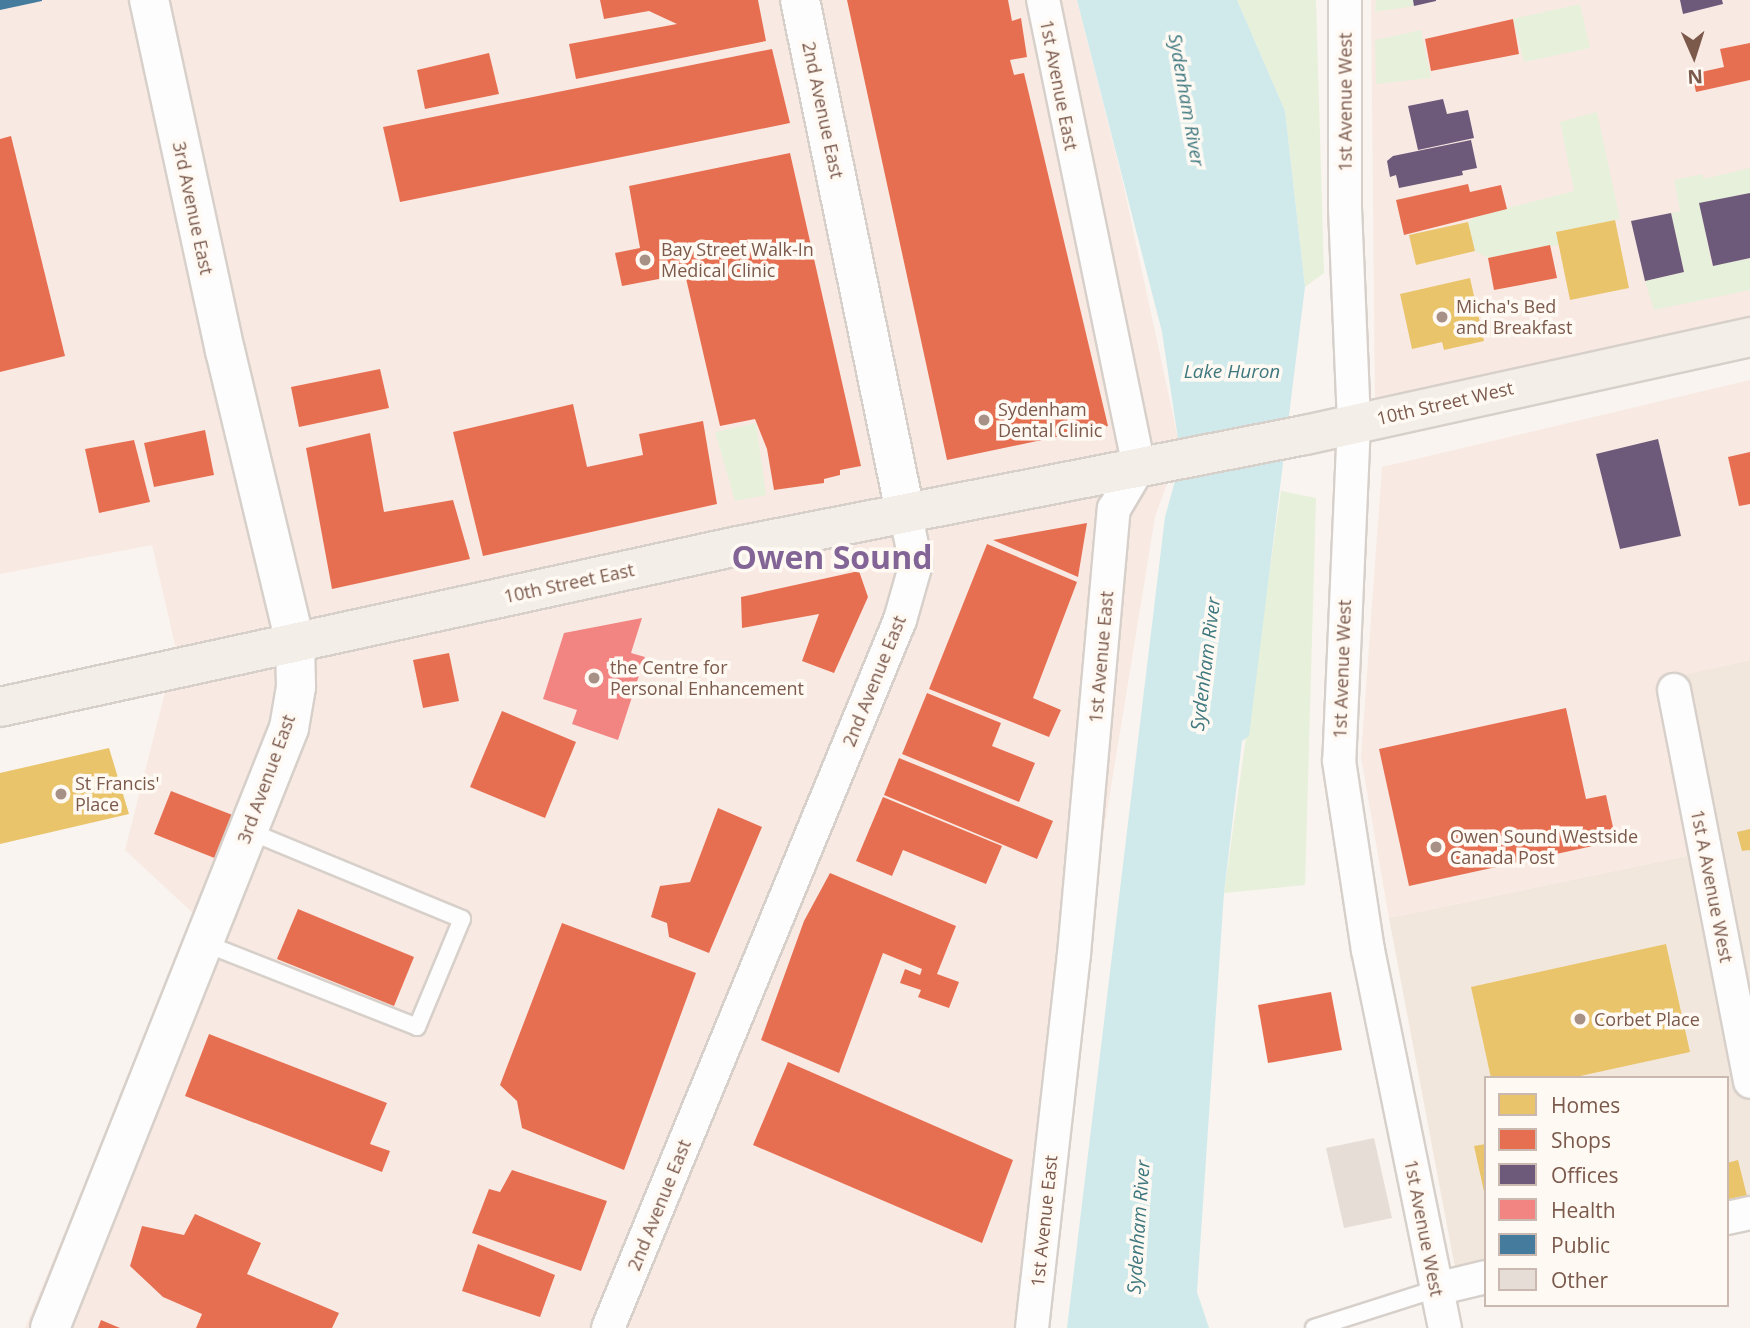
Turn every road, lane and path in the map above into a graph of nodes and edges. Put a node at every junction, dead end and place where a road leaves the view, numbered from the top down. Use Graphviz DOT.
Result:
graph roads {
  1 [pos="149,0"];
  2 [pos="800,0"];
  3 [pos="1043,0"];
  4 [pos="1345,0"];
  5 [pos="1750,337"];
  6 [pos="1354,424"];
  7 [pos="1139,467"];
  8 [pos="905,512"];
  9 [pos="295,642"];
  10 [pos="1674,690"];
  11 [pos="0,707"];
  12 [pos="248,831"];
  13 [pos="204,943"];
  14 [pos="1750,1083"];
  15 [pos="1750,1213"];
  16 [pos="1729,1218"];
  17 [pos="1484,1277"];
  18 [pos="1436,1289"];
  19 [pos="50,1328"];
  20 [pos="608,1328"];
  21 [pos="1032,1328"];
  22 [pos="1314,1328"];
  23 [pos="1445,1328"];
  1 -- 9 [label="main road, 3rd Avenue East"];
  2 -- 8 [label="main road, 2nd Avenue East"];
  3 -- 7 [label="street, 1st Avenue East"];
  4 -- 6 [label="street, 1st Avenue West"];
  5 -- 6 [label="main road, 10th Street West"];
  6 -- 7 [label="main road, 10th Street West"];
  6 -- 18 [label="street, 1st Avenue West"];
  7 -- 8 [label="main road, 10th Street East"];
  7 -- 21 [label="street, 1st Avenue East"];
  8 -- 9 [label="main road, 10th Street East"];
  8 -- 20 [label="street, 2nd Avenue East"];
  9 -- 11 [label="main road, 10th Street East"];
  9 -- 12 [label="main road, 3rd Avenue East"];
  10 -- 14 [label="street, 1st A Avenue West"];
  12 -- 13 [label="main road, 3rd Avenue East"];
  12 -- 13 [label="lane"];
  13 -- 19 [label="main road, 3rd Avenue East"];
  15 -- 16 [label="street"];
  17 -- 18 [label="street"];
  18 -- 22 [label="lane"];
  18 -- 23 [label="street, 1st Avenue West"];
}
